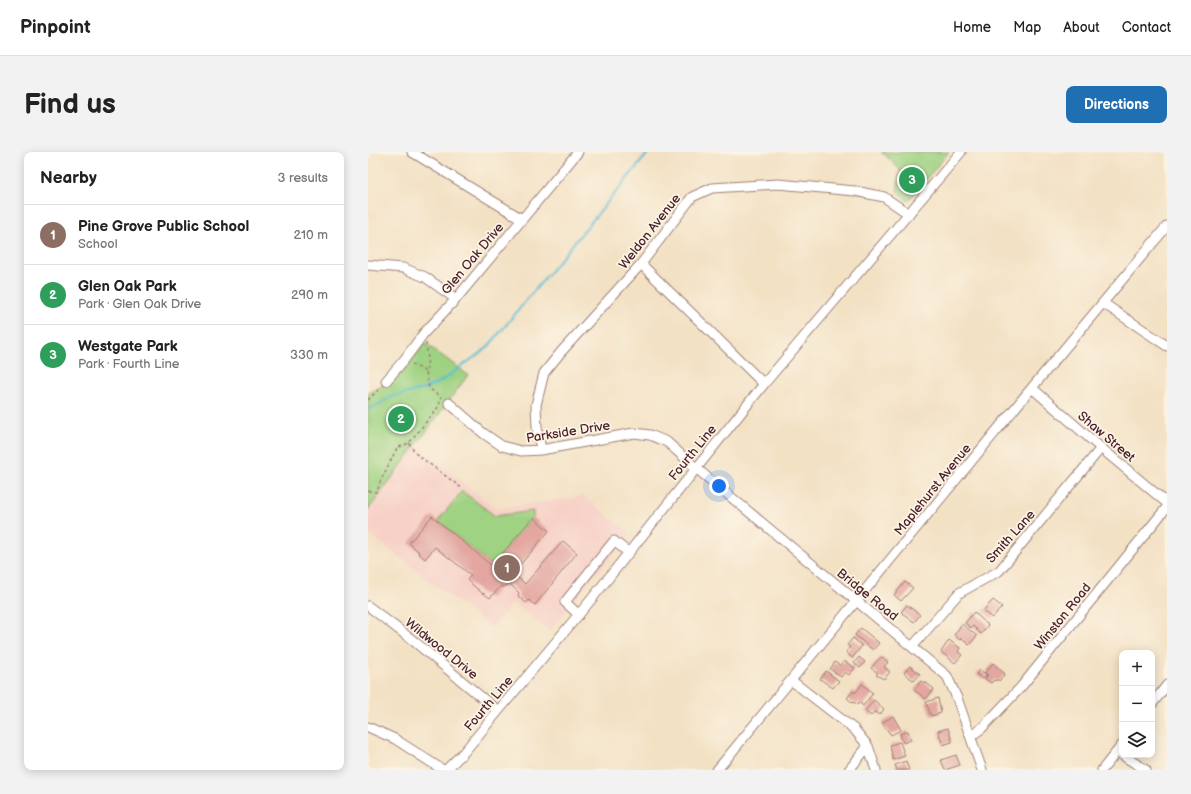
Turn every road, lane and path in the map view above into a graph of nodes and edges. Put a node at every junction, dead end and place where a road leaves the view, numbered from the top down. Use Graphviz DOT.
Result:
graph roads {
  1 [pos="412,152"];
  2 [pos="578,152"];
  3 [pos="961,152"];
  4 [pos="909,214"];
  5 [pos="522,219"];
  6 [pos="1167,226"];
  7 [pos="641,264"];
  8 [pos="368,265"];
  9 [pos="456,299"];
  10 [pos="1103,303"];
  11 [pos="424,333"];
  12 [pos="1167,346"];
  13 [pos="404,360"];
  14 [pos="426,372"];
  15 [pos="386,380"];
  16 [pos="764,384"];
  17 [pos="380,388"];
  18 [pos="1032,388"];
  19 [pos="440,397"];
  20 [pos="368,400"];
  21 [pos="449,403"];
  22 [pos="409,443"];
  23 [pos="1101,448"];
  24 [pos="541,450"];
  25 [pos="696,468"];
  26 [pos="463,489"];
  27 [pos="368,491"];
  28 [pos="1167,503"];
  29 [pos="1167,507"];
  30 [pos="629,553"];
  31 [pos="856,601"];
  32 [pos="368,606"];
  33 [pos="579,615"];
  34 [pos="912,647"];
  35 [pos="792,681"];
  36 [pos="1167,685"];
  37 [pos="1155,700"];
  38 [pos="498,711"];
  39 [pos="368,727"];
  40 [pos="971,736"];
  41 [pos="868,746"];
  42 [pos="1119,754"];
  43 [pos="1129,758"];
  44 [pos="443,770"];
  45 [pos="446,770"];
  46 [pos="717,770"];
  47 [pos="849,770"];
  48 [pos="876,770"];
  49 [pos="982,770"];
  50 [pos="1102,770"];
  51 [pos="1146,770"];
  1 -- 5 [label="street"];
  2 -- 5 [label="street, Glen Oak Drive"];
  3 -- 4 [label="street, Fourth Line"];
  4 -- 7 [label="street, Weldon Avenue"];
  4 -- 16 [label="street, Fourth Line"];
  5 -- 9 [label="street, Glen Oak Drive"];
  6 -- 10 [label="street, Maplehurst Avenue"];
  7 -- 16 [label="street"];
  7 -- 24 [label="street, Weldon Avenue"];
  8 -- 9 [label="street"];
  9 -- 11 [label="street, Glen Oak Drive"];
  10 -- 12 [label="street"];
  10 -- 18 [label="street, Maplehurst Avenue"];
  11 -- 13 [label="street, Glen Oak Drive"];
  11 -- 14 [label="path"];
  13 -- 14 [label="path"];
  13 -- 15 [label="street, Glen Oak Drive"];
  14 -- 19 [label="path"];
  16 -- 25 [label="street, Fourth Line"];
  17 -- 20 [label="path"];
  18 -- 23 [label="street, Shaw Street"];
  18 -- 31 [label="street, Maplehurst Avenue"];
  19 -- 21 [label="path"];
  19 -- 22 [label="path"];
  21 -- 24 [label="street, Parkside Drive"];
  22 -- 26 [label="path"];
  22 -- 27 [label="path"];
  23 -- 28 [label="street, Shaw Street"];
  23 -- 34 [label="street, Smith Lane"];
  24 -- 25 [label="street, Parkside Drive"];
  25 -- 30 [label="street, Fourth Line"];
  25 -- 31 [label="street, Bridge Road"];
  29 -- 40 [label="street, Winston Road"];
  30 -- 33 [label="street, Fourth Line"];
  30 -- 33 [label="street"];
  31 -- 34 [label="street, Bridge Road"];
  31 -- 35 [label="street, Maplehurst Avenue"];
  32 -- 38 [label="street, Wildwood Drive"];
  33 -- 38 [label="street, Fourth Line"];
  34 -- 40 [label="street, Bridge Road"];
  35 -- 41 [label="street"];
  35 -- 46 [label="street, Maplehurst Avenue"];
  36 -- 37 [label="street"];
  38 -- 45 [label="street, Fourth Line"];
  39 -- 44 [label="street"];
  40 -- 49 [label="street, Bridge Road"];
  41 -- 47 [label="street"];
  41 -- 48 [label="street"];
  42 -- 50 [label="street"];
  43 -- 51 [label="street"];
}
